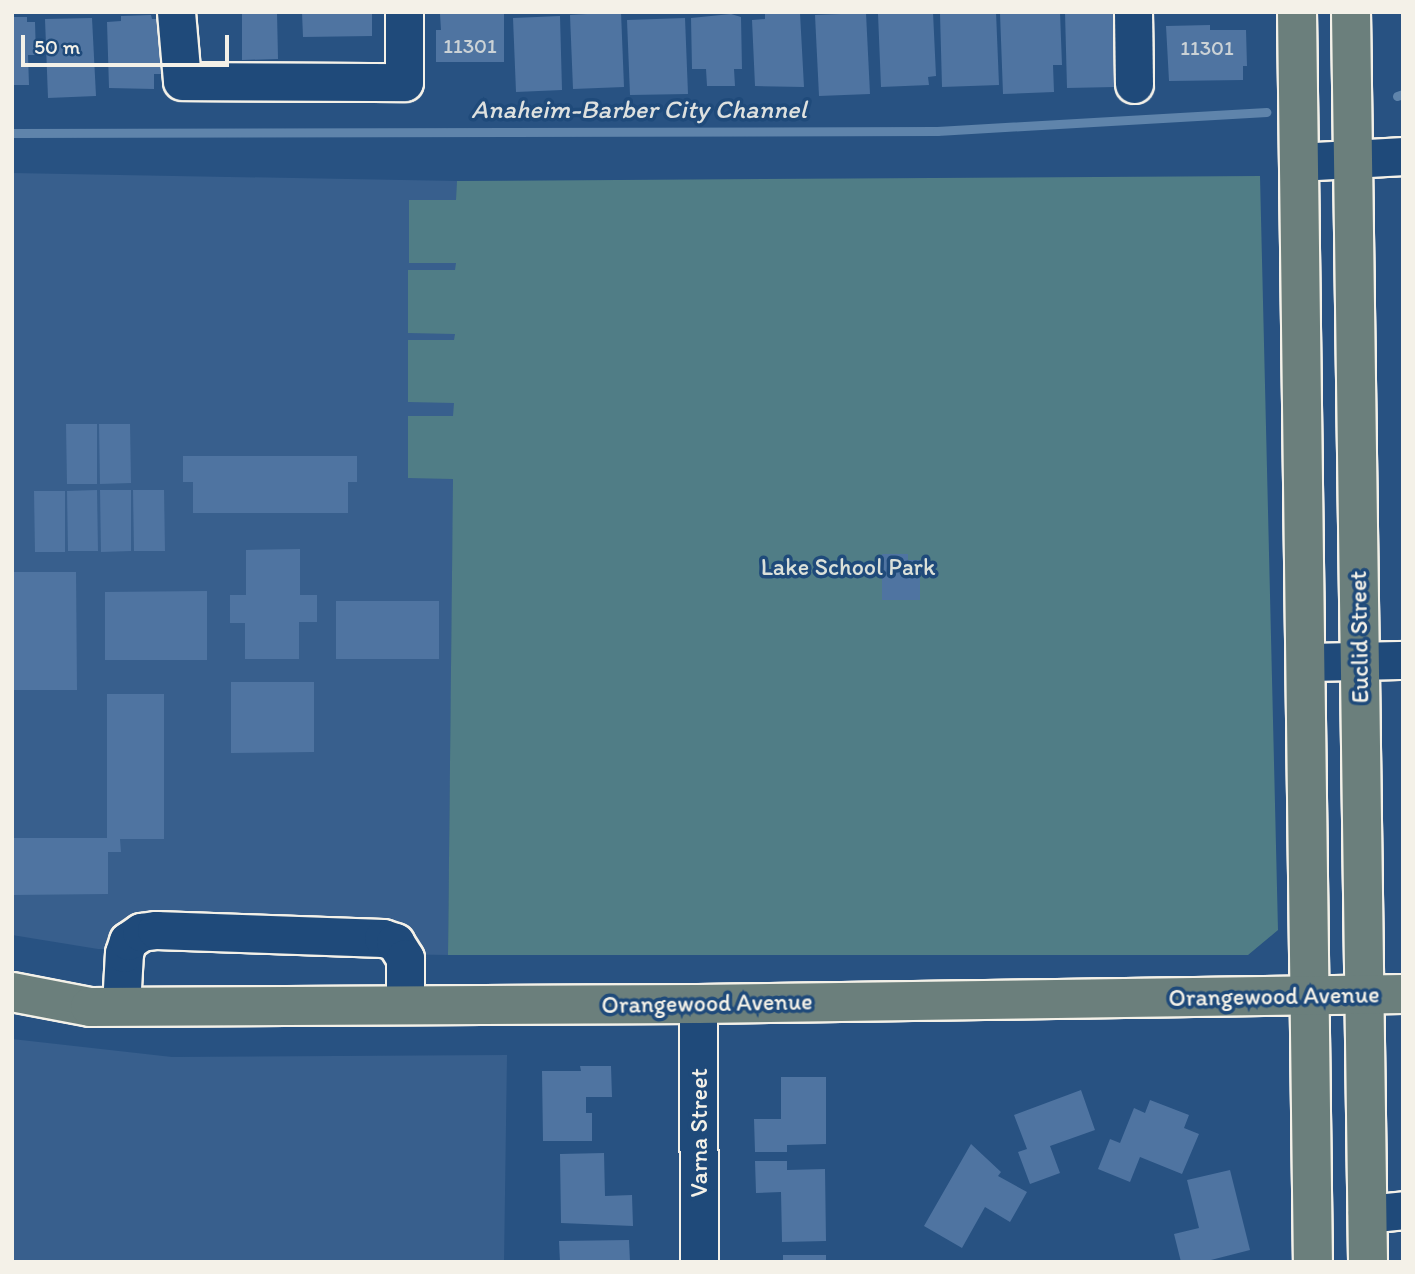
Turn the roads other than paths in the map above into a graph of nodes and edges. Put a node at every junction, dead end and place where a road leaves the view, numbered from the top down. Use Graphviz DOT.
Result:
graph roads {
  1 [pos="176,12"];
  2 [pos="404,12"];
  3 [pos="1133,12"];
  4 [pos="1297,12"];
  5 [pos="1351,12"];
  6 [pos="1134,84"];
  7 [pos="1403,156"];
  8 [pos="1353,160"];
  9 [pos="1299,162"];
  10 [pos="1403,660"];
  11 [pos="1360,661"];
  12 [pos="1306,662"];
  13 [pos="12,992"];
  14 [pos="1310,994"];
  15 [pos="1364,995"];
  16 [pos="1403,995"];
  17 [pos="698,1004"];
  18 [pos="405,1005"];
  19 [pos="121,1006"];
  20 [pos="1385,1212"];
  21 [pos="699,1262"];
  22 [pos="1313,1262"];
  23 [pos="1368,1262"];
  1 -- 2 [label="street"];
  3 -- 6 [label="street"];
  4 -- 9 [label="main road"];
  5 -- 8 [label="main road, Euclid Street"];
  7 -- 8 [label="street"];
  8 -- 9 [label="street"];
  8 -- 11 [label="main road, Euclid Street"];
  9 -- 12 [label="main road"];
  10 -- 11 [label="street"];
  11 -- 12 [label="street"];
  11 -- 15 [label="main road, Euclid Street"];
  12 -- 14 [label="main road"];
  13 -- 19 [label="main road, Orangewood Avenue"];
  14 -- 15 [label="main road, Orangewood Avenue"];
  14 -- 17 [label="main road, Orangewood Avenue"];
  14 -- 22 [label="main road"];
  15 -- 16 [label="main road, Orangewood Avenue"];
  15 -- 20 [label="main road, Euclid Street"];
  17 -- 18 [label="main road, Orangewood Avenue"];
  17 -- 21 [label="street, Varna Street"];
  18 -- 19 [label="main road, Orangewood Avenue"];
  18 -- 19 [label="street"];
  20 -- 23 [label="main road, Euclid Street"];
}
